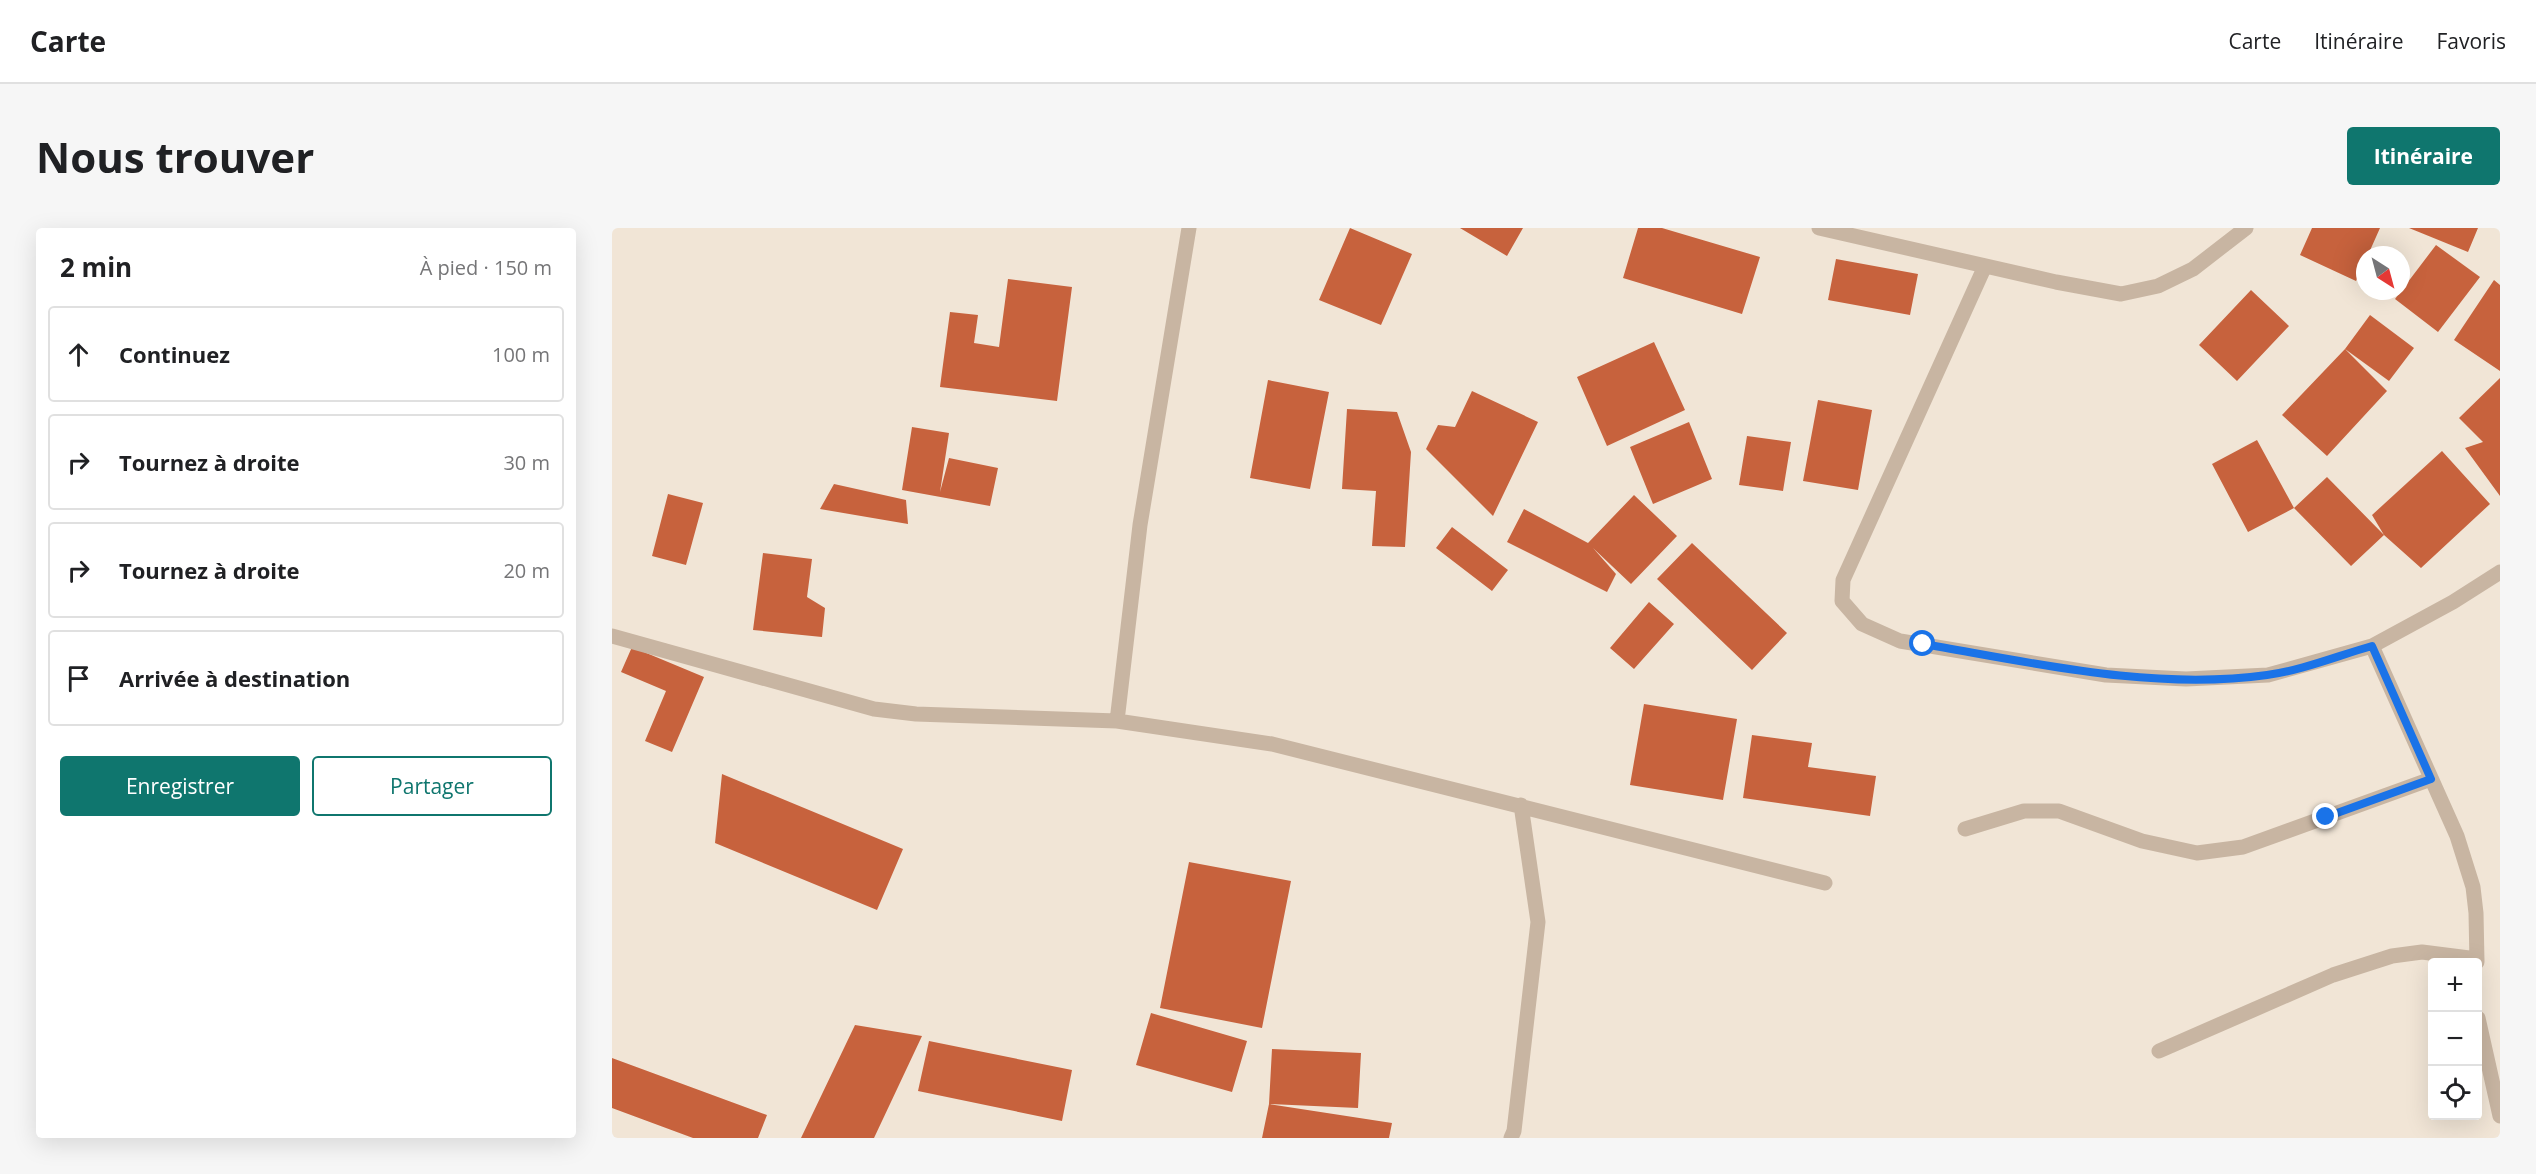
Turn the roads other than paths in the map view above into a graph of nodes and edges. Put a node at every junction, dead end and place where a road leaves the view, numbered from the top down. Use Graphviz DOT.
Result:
graph roads {
  1 [pos="1189,228"];
  2 [pos="1819,228"];
  3 [pos="2246,228"];
  4 [pos="1985,266"];
  5 [pos="2500,572"];
  6 [pos="612,636"];
  7 [pos="2372,646"];
  8 [pos="1117,721"];
  9 [pos="2431,779"];
  10 [pos="1521,805"];
  11 [pos="1965,829"];
  12 [pos="1825,883"];
  13 [pos="2459,958"];
  14 [pos="2477,958"];
  15 [pos="2482,1036"];
  16 [pos="2159,1051"];
  17 [pos="2500,1116"];
  18 [pos="1511,1138"];
  1 -- 8 [label="street"];
  2 -- 4 [label="street"];
  3 -- 4 [label="street"];
  4 -- 7 [label="street"];
  5 -- 7 [label="street"];
  6 -- 8 [label="street"];
  7 -- 9 [label="street"];
  8 -- 10 [label="street"];
  9 -- 11 [label="street"];
  9 -- 14 [label="street"];
  10 -- 12 [label="street"];
  10 -- 18 [label="street"];
  13 -- 16 [label="street"];
  15 -- 17 [label="street"];
}
